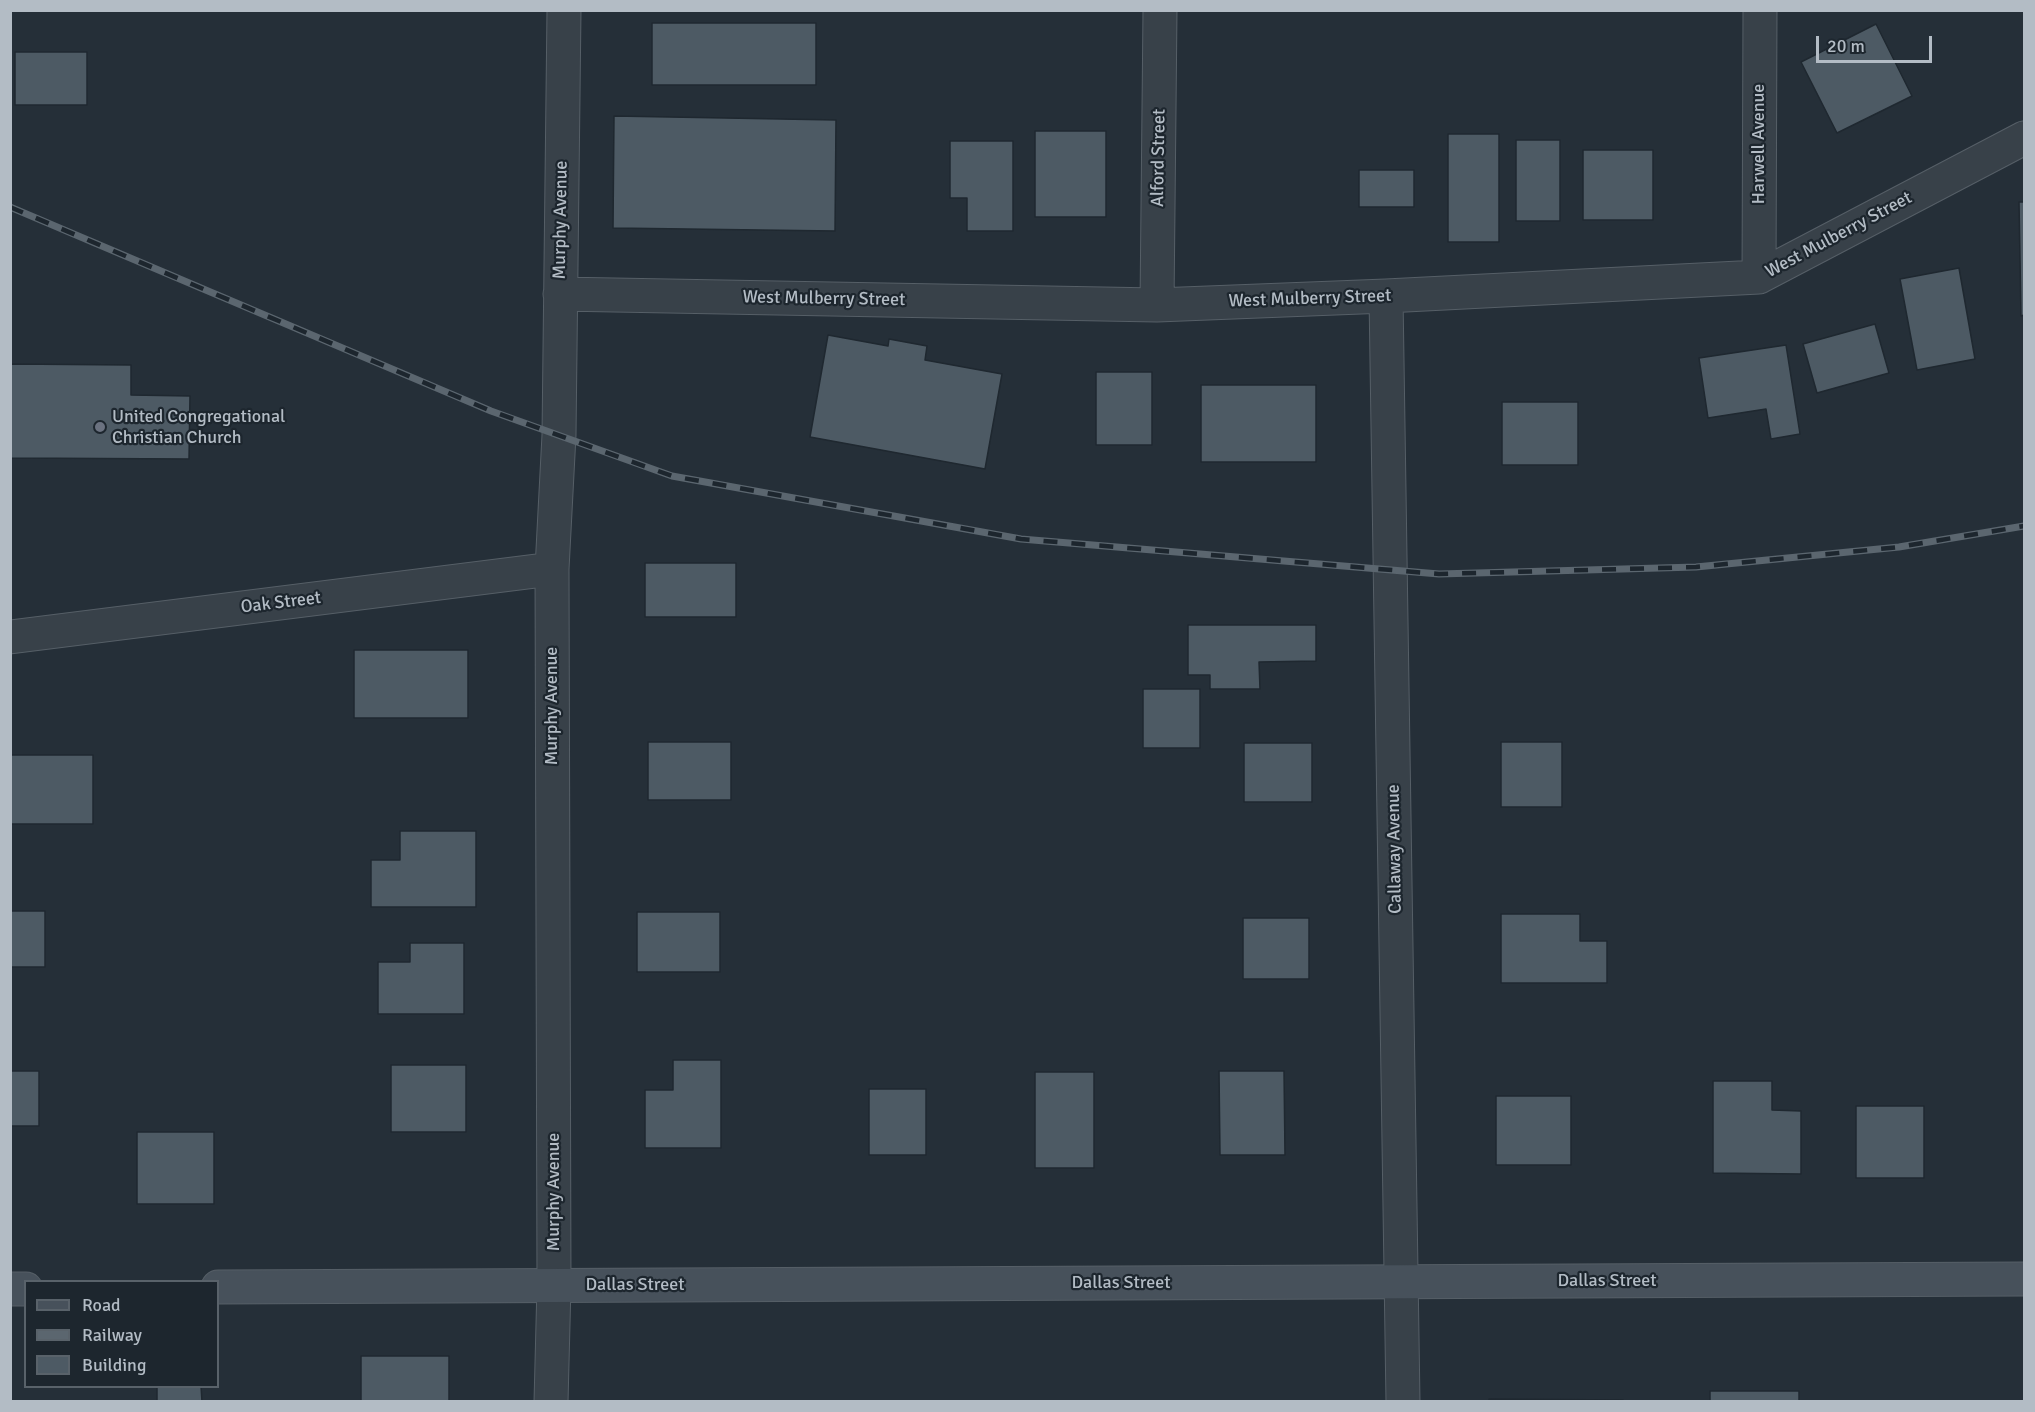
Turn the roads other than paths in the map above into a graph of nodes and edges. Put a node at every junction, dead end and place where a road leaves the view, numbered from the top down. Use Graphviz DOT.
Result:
graph roads {
  1 [pos="564,10"];
  2 [pos="1160,10"];
  3 [pos="1760,10"];
  4 [pos="2025,138"];
  5 [pos="1759,277"];
  6 [pos="560,294"];
  7 [pos="1386,296"];
  8 [pos="1157,305"];
  9 [pos="552,569"];
  10 [pos="10,637"];
  11 [pos="2025,1279"];
  12 [pos="1402,1282"];
  13 [pos="554,1285"];
  14 [pos="219,1287"];
  15 [pos="551,1401"];
  16 [pos="1403,1401"];
  1 -- 6 [label="street, Murphy Avenue"];
  2 -- 8 [label="street, Alford Street"];
  3 -- 5 [label="street, Harwell Avenue"];
  4 -- 5 [label="street, West Mulberry Street"];
  5 -- 7 [label="street, West Mulberry Street"];
  6 -- 8 [label="street, West Mulberry Street"];
  6 -- 9 [label="street, Murphy Avenue"];
  7 -- 8 [label="street, West Mulberry Street"];
  7 -- 12 [label="street, Callaway Avenue"];
  9 -- 10 [label="street, Oak Street"];
  9 -- 13 [label="street, Murphy Avenue"];
  11 -- 12 [label="street, Dallas Street"];
  12 -- 13 [label="street, Dallas Street"];
  12 -- 16 [label="street, Callaway Avenue"];
  13 -- 14 [label="street, Dallas Street"];
  13 -- 15 [label="street, Murphy Avenue"];
}
